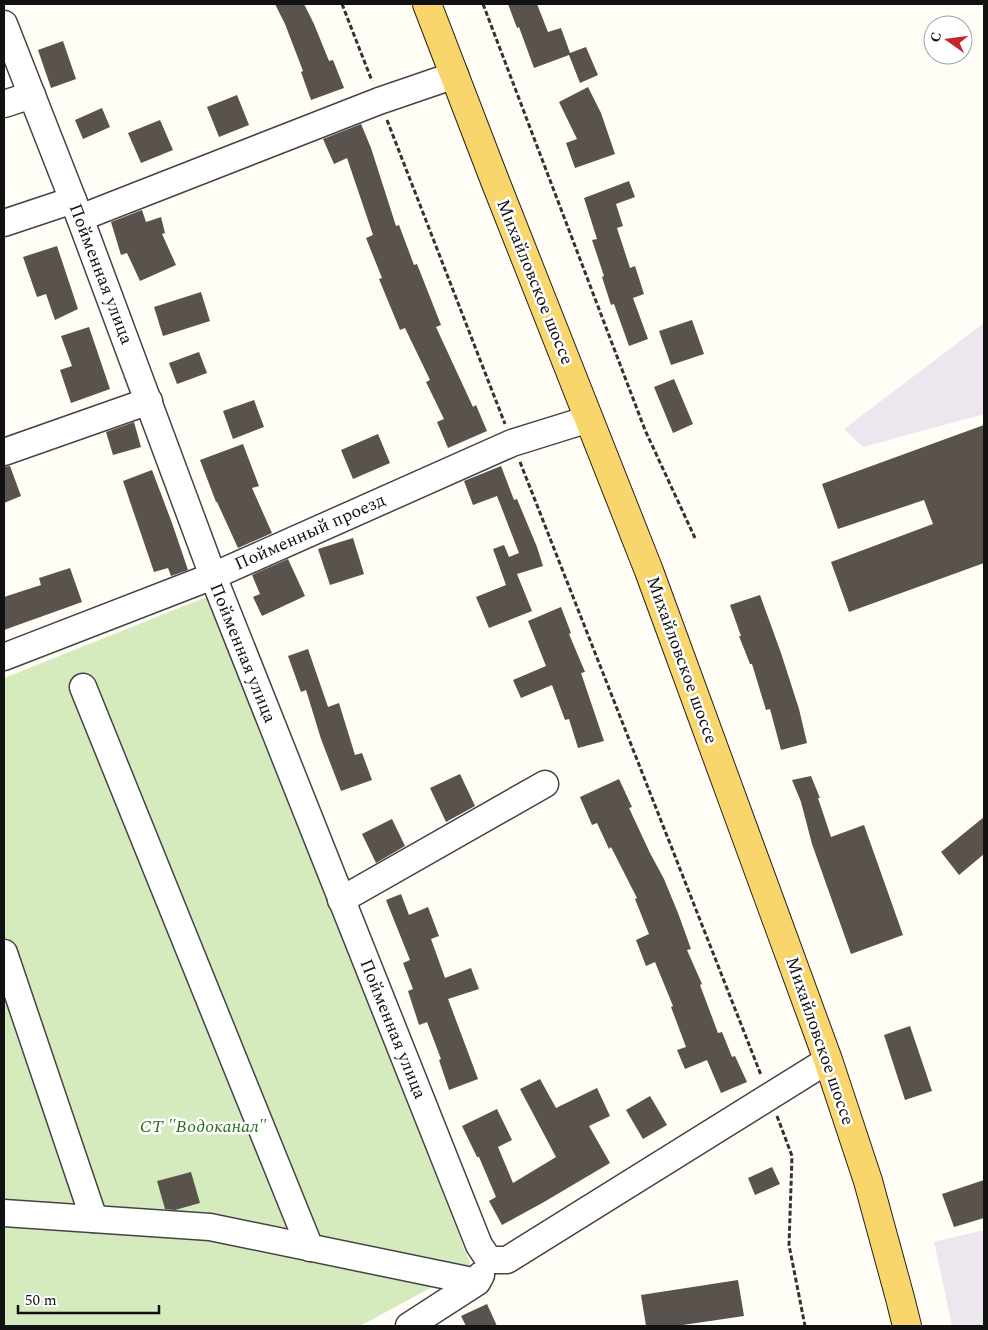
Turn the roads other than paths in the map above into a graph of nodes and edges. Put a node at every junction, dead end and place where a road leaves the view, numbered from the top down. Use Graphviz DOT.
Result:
graph roads {
  1 [pos="427,4"];
  2 [pos="4,24"];
  3 [pos="454,75"];
  4 [pos="32,95"];
  5 [pos="4,104"];
  6 [pos="77,209"];
  7 [pos="4,224"];
  8 [pos="149,401"];
  9 [pos="589,419"];
  10 [pos="4,452"];
  11 [pos="213,576"];
  12 [pos="4,657"];
  13 [pos="83,688"];
  14 [pos="545,784"];
  15 [pos="341,900"];
  16 [pos="4,953"];
  17 [pos="828,1060"];
  18 [pos="4,1213"];
  19 [pos="94,1219"];
  20 [pos="310,1248"];
  21 [pos="498,1260"];
  22 [pos="477,1282"];
  23 [pos="409,1326"];
  24 [pos="907,1326"];
  1 -- 3 [label="main road, Михайловское шоссе"];
  2 -- 4 [label="street, Пойменная улица"];
  3 -- 6 [label="street"];
  3 -- 9 [label="main road, Михайловское шоссе"];
  4 -- 5 [label="street"];
  4 -- 6 [label="street, Пойменная улица"];
  6 -- 7 [label="street"];
  6 -- 8 [label="street, Пойменная улица"];
  8 -- 10 [label="street"];
  8 -- 11 [label="street, Пойменная улица"];
  9 -- 11 [label="street, Пойменный проезд"];
  9 -- 17 [label="main road, Михайловское шоссе"];
  11 -- 12 [label="street, Пойменный проезд"];
  11 -- 15 [label="street, Пойменная улица"];
  13 -- 20 [label="street"];
  14 -- 15 [label="street"];
  15 -- 21 [label="street, Пойменная улица"];
  16 -- 19 [label="street"];
  17 -- 21 [label="street"];
  17 -- 24 [label="main road, Михайловское шоссе"];
  18 -- 19 [label="street"];
  19 -- 20 [label="street"];
  20 -- 22 [label="street"];
  21 -- 22 [label="street"];
  22 -- 23 [label="street"];
}
